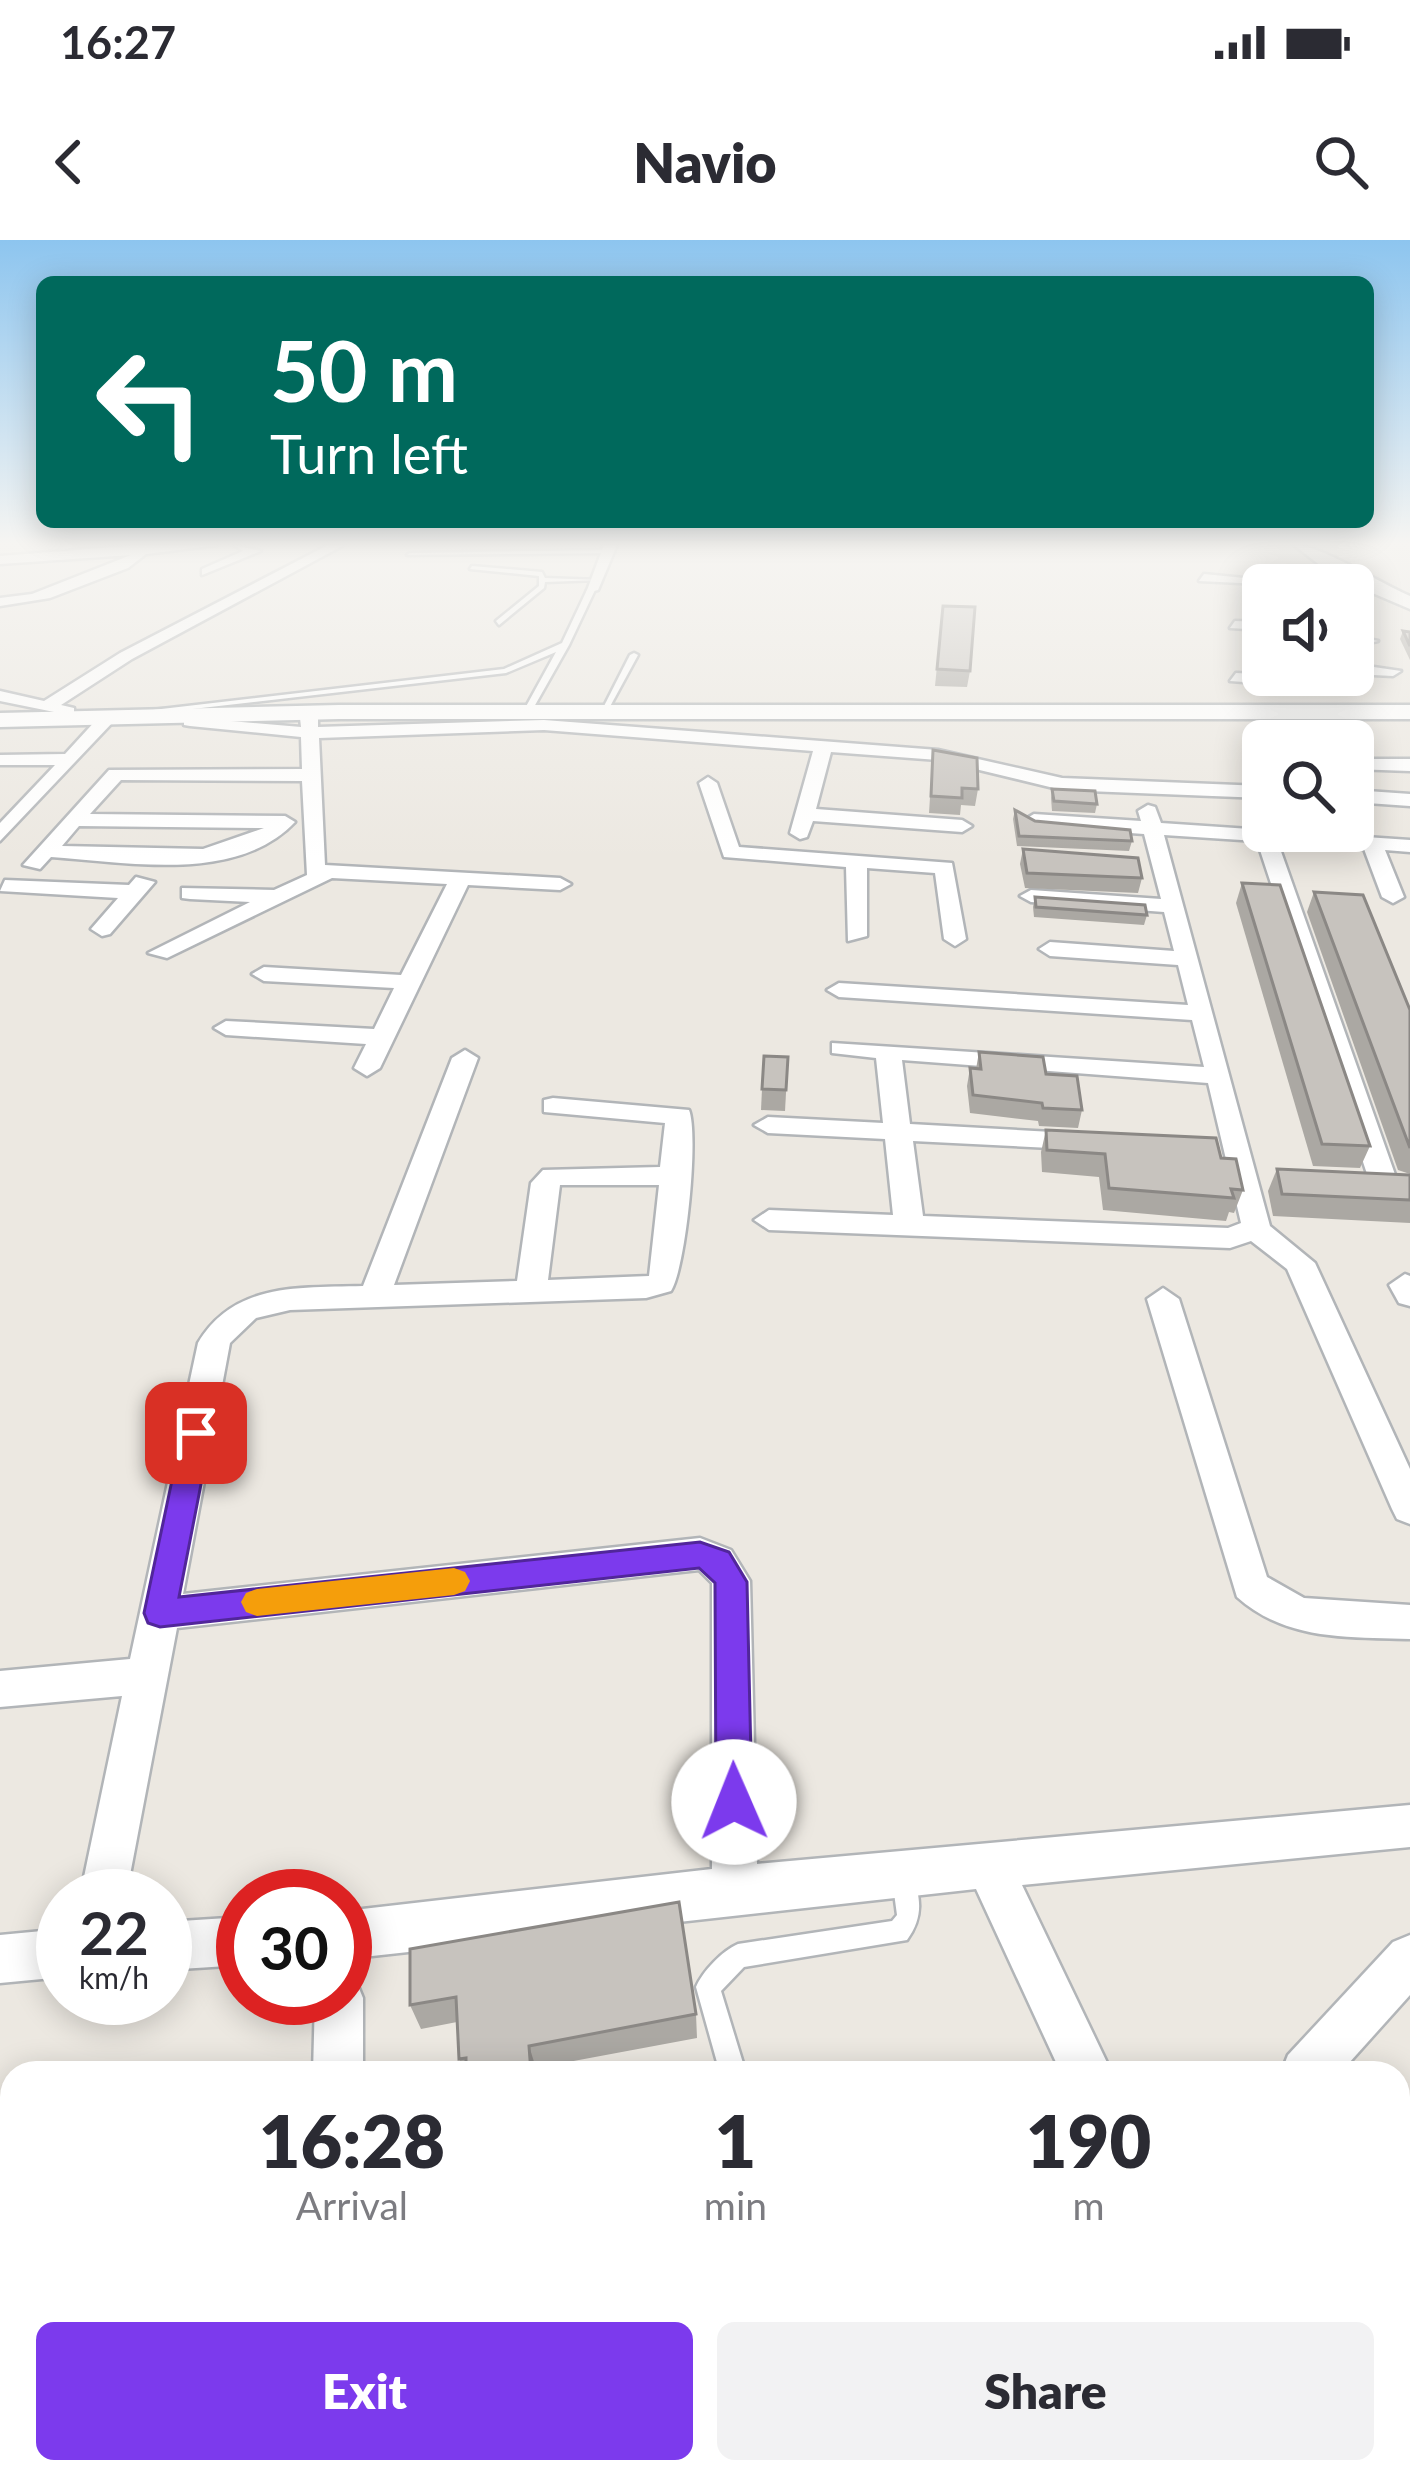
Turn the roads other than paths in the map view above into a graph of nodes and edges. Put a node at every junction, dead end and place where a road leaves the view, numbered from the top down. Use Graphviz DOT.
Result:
graph roads {
  1 [pos="137,650"];
  2 [pos="554,650"];
  3 [pos="562,650"];
  4 [pos="634,655"];
  5 [pos="1374,670"];
  6 [pos="1394,671"];
  7 [pos="1236,678"];
  8 [pos="1242,678"];
  9 [pos="0,696"];
  10 [pos="1343,696"];
  11 [pos="50,705"];
  12 [pos="526,712"];
  13 [pos="603,712"];
  14 [pos="1356,712"];
  15 [pos="1410,715"];
  16 [pos="802,716"];
  17 [pos="97,718"];
  18 [pos="0,723"];
  19 [pos="309,725"];
  20 [pos="796,745"];
  21 [pos="823,747"];
  22 [pos="70,759"];
  23 [pos="0,760"];
  24 [pos="1374,765"];
  25 [pos="1410,765"];
  26 [pos="310,775"];
  27 [pos="53,776"];
  28 [pos="0,780"];
  29 [pos="708,783"];
  30 [pos="1242,791"];
  31 [pos="1374,797"];
  32 [pos="1410,800"];
  33 [pos="9,814"];
  34 [pos="805,814"];
  35 [pos="74,820"];
  36 [pos="1034,820"];
  37 [pos="1150,820"];
  38 [pos="284,822"];
  39 [pos="310,822"];
  40 [pos="962,826"];
  41 [pos="1242,833"];
  42 [pos="0,835"];
  43 [pos="1374,843"];
  44 [pos="1410,845"];
  45 [pos="1374,848"];
  46 [pos="1271,852"];
  47 [pos="169,854"];
  48 [pos="794,857"];
  49 [pos="857,861"];
  50 [pos="324,874"];
  51 [pos="460,880"];
  52 [pos="560,884"];
  53 [pos="5,886"];
  54 [pos="135,892"];
  55 [pos="190,893"];
  56 [pos="279,896"];
  57 [pos="1031,896"];
  58 [pos="1393,897"];
  59 [pos="1173,906"];
  60 [pos="102,929"];
  61 [pos="856,936"];
  62 [pos="955,939"];
  63 [pos="1049,949"];
  64 [pos="159,953"];
  65 [pos="1187,958"];
  66 [pos="264,974"];
  67 [pos="408,982"];
  68 [pos="839,990"];
  69 [pos="1202,1012"];
  70 [pos="927,1025"];
  71 [pos="226,1028"];
  72 [pos="382,1037"];
  73 [pos="842,1048"];
  74 [pos="888,1051"];
  75 [pos="465,1058"];
  76 [pos="367,1068"];
  77 [pos="1219,1076"];
  78 [pos="553,1106"];
  79 [pos="768,1125"];
  80 [pos="898,1132"];
  81 [pos="1120,1143"];
  82 [pos="676,1176"];
  83 [pos="1385,1183"];
  84 [pos="769,1220"];
  85 [pos="909,1225"];
  86 [pos="1255,1229"];
  87 [pos="531,1292"];
  88 [pos="375,1295"];
  89 [pos="1163,1299"];
  90 [pos="1410,1509"];
  91 [pos="160,1613"];
  92 [pos="1410,1622"];
  93 [pos="147,1676"];
  94 [pos="0,1689"];
  95 [pos="1410,1826"];
  96 [pos="989,1865"];
  97 [pos="108,1869"];
  98 [pos="903,1874"];
  99 [pos="735,1889"];
  100 [pos="372,1932"];
  101 [pos="36,1956"];
  102 [pos="0,1959"];
  103 [pos="1410,1959"];
  104 [pos="339,2025"];
  105 [pos="338,2061"];
  106 [pos="730,2061"];
  107 [pos="1081,2061"];
  108 [pos="1320,2061"];
  1 -- 11 [label="street"];
  2 -- 17 [label="lane"];
  3 -- 12 [label="lane"];
  4 -- 13 [label="lane"];
  5 -- 6 [label="street"];
  7 -- 8 [label="street"];
  9 -- 11 [label="street"];
  10 -- 14 [label="street"];
  11 -- 17 [label="street"];
  12 -- 13 [label="street"];
  12 -- 17 [label="street"];
  13 -- 14 [label="street"];
  14 -- 15 [label="street"];
  15 -- 16 [label="street"];
  16 -- 19 [label="street"];
  16 -- 20 [label="street"];
  17 -- 18 [label="street"];
  17 -- 19 [label="street"];
  17 -- 22 [label="street"];
  19 -- 20 [label="street"];
  19 -- 26 [label="street"];
  20 -- 21 [label="street"];
  21 -- 30 [label="street"];
  21 -- 34 [label="street"];
  22 -- 23 [label="street"];
  22 -- 27 [label="street"];
  24 -- 25 [label="street"];
  26 -- 35 [label="street"];
  26 -- 39 [label="street"];
  27 -- 28 [label="street"];
  27 -- 33 [label="street"];
  29 -- 48 [label="street"];
  31 -- 32 [label="street"];
  33 -- 42 [label="street"];
  34 -- 40 [label="street"];
  34 -- 48 [label="street"];
  35 -- 38 [label="street"];
  35 -- 47 [label="street"];
  36 -- 37 [label="street"];
  37 -- 41 [label="street"];
  37 -- 59 [label="street"];
  38 -- 39 [label="street"];
  38 -- 47 [label="street"];
  39 -- 50 [label="street"];
  43 -- 44 [label="street"];
  45 -- 58 [label="street"];
  46 -- 83 [label="street"];
  47 -- 54 [label="street"];
  48 -- 49 [label="street"];
  49 -- 61 [label="street"];
  49 -- 62 [label="street"];
  50 -- 51 [label="street"];
  50 -- 56 [label="street"];
  51 -- 52 [label="street"];
  51 -- 67 [label="street"];
  53 -- 54 [label="street"];
  54 -- 60 [label="street"];
  55 -- 56 [label="street"];
  56 -- 64 [label="street"];
  57 -- 59 [label="street"];
  59 -- 65 [label="street"];
  63 -- 65 [label="street"];
  65 -- 69 [label="street"];
  66 -- 67 [label="street"];
  67 -- 72 [label="street"];
  68 -- 70 [label="street"];
  69 -- 70 [label="street"];
  69 -- 77 [label="street"];
  70 -- 74 [label="street"];
  70 -- 77 [label="street"];
  71 -- 72 [label="street"];
  72 -- 76 [label="street"];
  73 -- 74 [label="street"];
  74 -- 80 [label="street"];
  75 -- 88 [label="street"];
  77 -- 86 [label="street"];
  78 -- 82 [label="street"];
  79 -- 80 [label="street"];
  80 -- 81 [label="street"];
  80 -- 85 [label="street"];
  82 -- 87 [label="street"];
  82 -- 87 [label="street"];
  84 -- 85 [label="street"];
  85 -- 86 [label="street"];
  86 -- 90 [label="street"];
  87 -- 88 [label="street"];
  88 -- 91 [label="street"];
  89 -- 92 [label="street"];
  91 -- 93 [label="street"];
  91 -- 99 [label="street"];
  93 -- 94 [label="street"];
  93 -- 97 [label="street"];
  95 -- 96 [label="street"];
  96 -- 98 [label="street"];
  96 -- 107 [label="street"];
  98 -- 99 [label="street"];
  98 -- 106 [label="lane"];
  99 -- 100 [label="street"];
  101 -- 102 [label="street"];
  103 -- 108 [label="street"];
  104 -- 105 [label="street"];
}
